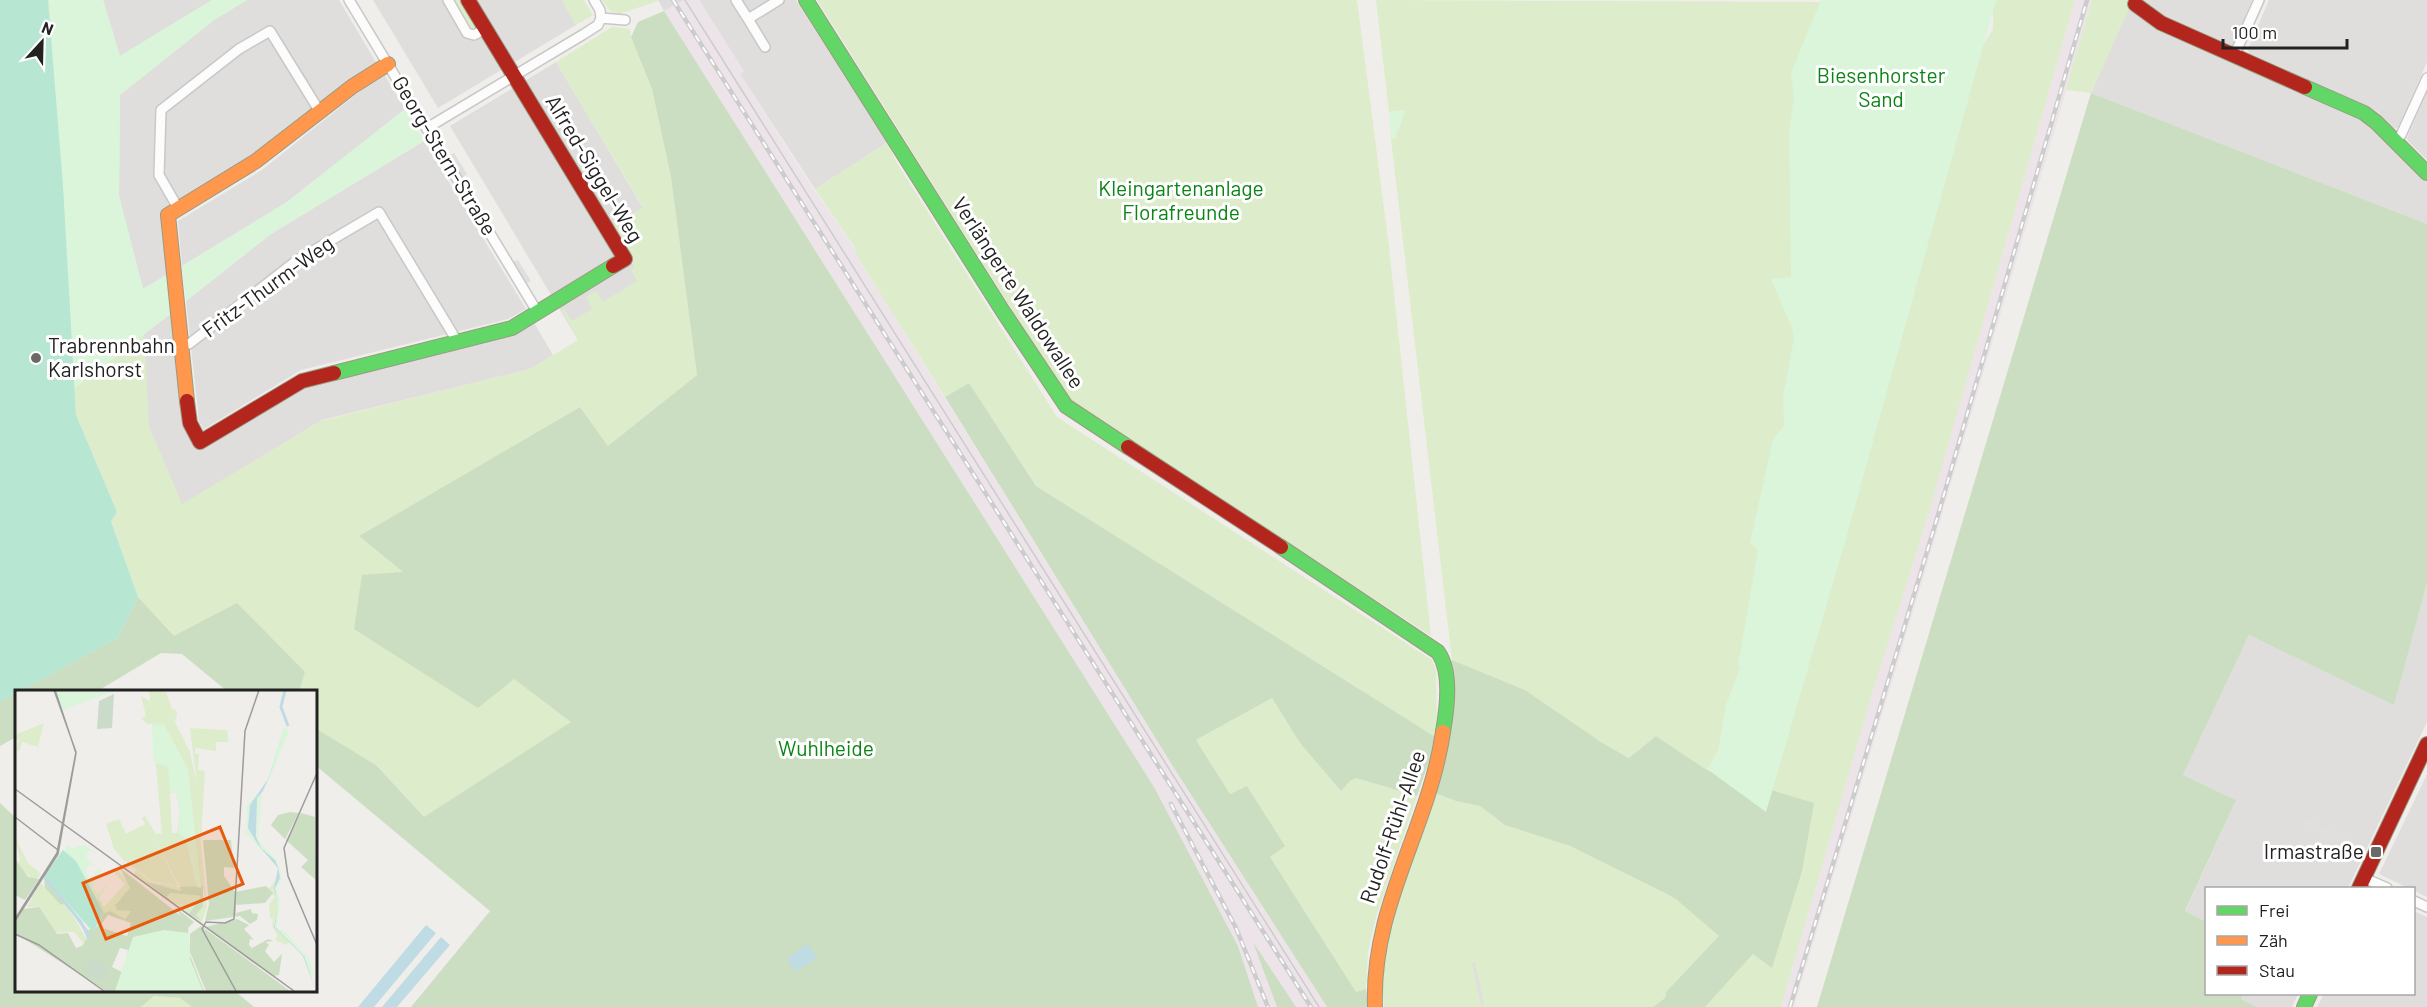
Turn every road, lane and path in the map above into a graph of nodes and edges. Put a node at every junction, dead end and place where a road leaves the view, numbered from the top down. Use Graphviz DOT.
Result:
graph roads {
  1 [pos="349,0"];
  2 [pos="448,0"];
  3 [pos="468,0"];
  4 [pos="594,0"];
  5 [pos="736,0"];
  6 [pos="778,0"];
  7 [pos="806,0"];
  8 [pos="2259,0"];
  9 [pos="2135,4"];
  10 [pos="601,18"];
  11 [pos="748,19"];
  12 [pos="625,20"];
  13 [pos="485,29"];
  14 [pos="765,47"];
  15 [pos="2234,56"];
  16 [pos="388,64"];
  17 [pos="513,76"];
  18 [pos="2427,78"];
  19 [pos="320,112"];
  20 [pos="427,128"];
  21 [pos="2395,141"];
  22 [pos="2427,173"];
  23 [pos="178,208"];
  24 [pos="538,313"];
  25 [pos="457,341"];
  26 [pos="181,345"];
  27 [pos="1444,661"];
  28 [pos="2427,744"];
  29 [pos="2362,883"];
  30 [pos="2382,887"];
  31 [pos="1376,1007"];
  1 -- 16 [label="street, Georg-Stern-Straße"];
  2 -- 13 [label="street"];
  3 -- 13 [label="street"];
  4 -- 10 [label="street"];
  5 -- 11 [label="street"];
  6 -- 11 [label="street"];
  7 -- 27 [label="street, Verlängerte Waldowallee"];
  8 -- 15 [label="street"];
  9 -- 15 [label="street"];
  10 -- 12 [label="street"];
  10 -- 17 [label="street"];
  11 -- 14 [label="street"];
  13 -- 17 [label="street"];
  15 -- 21 [label="street"];
  16 -- 19 [label="street"];
  16 -- 20 [label="street, Georg-Stern-Straße"];
  17 -- 20 [label="street"];
  17 -- 24 [label="street, Alfred-Siggel-Weg"];
  18 -- 21 [label="street"];
  19 -- 23 [label="street"];
  19 -- 23 [label="street"];
  20 -- 24 [label="street, Georg-Stern-Straße"];
  21 -- 22 [label="street"];
  23 -- 26 [label="street"];
  24 -- 25 [label="street"];
  25 -- 26 [label="street"];
  25 -- 26 [label="street, Fritz-Thurm-Weg"];
  27 -- 31 [label="street, Rudolf-Rühl-Allee"];
  28 -- 29 [label="street"];
  29 -- 30 [label="street"];
}
